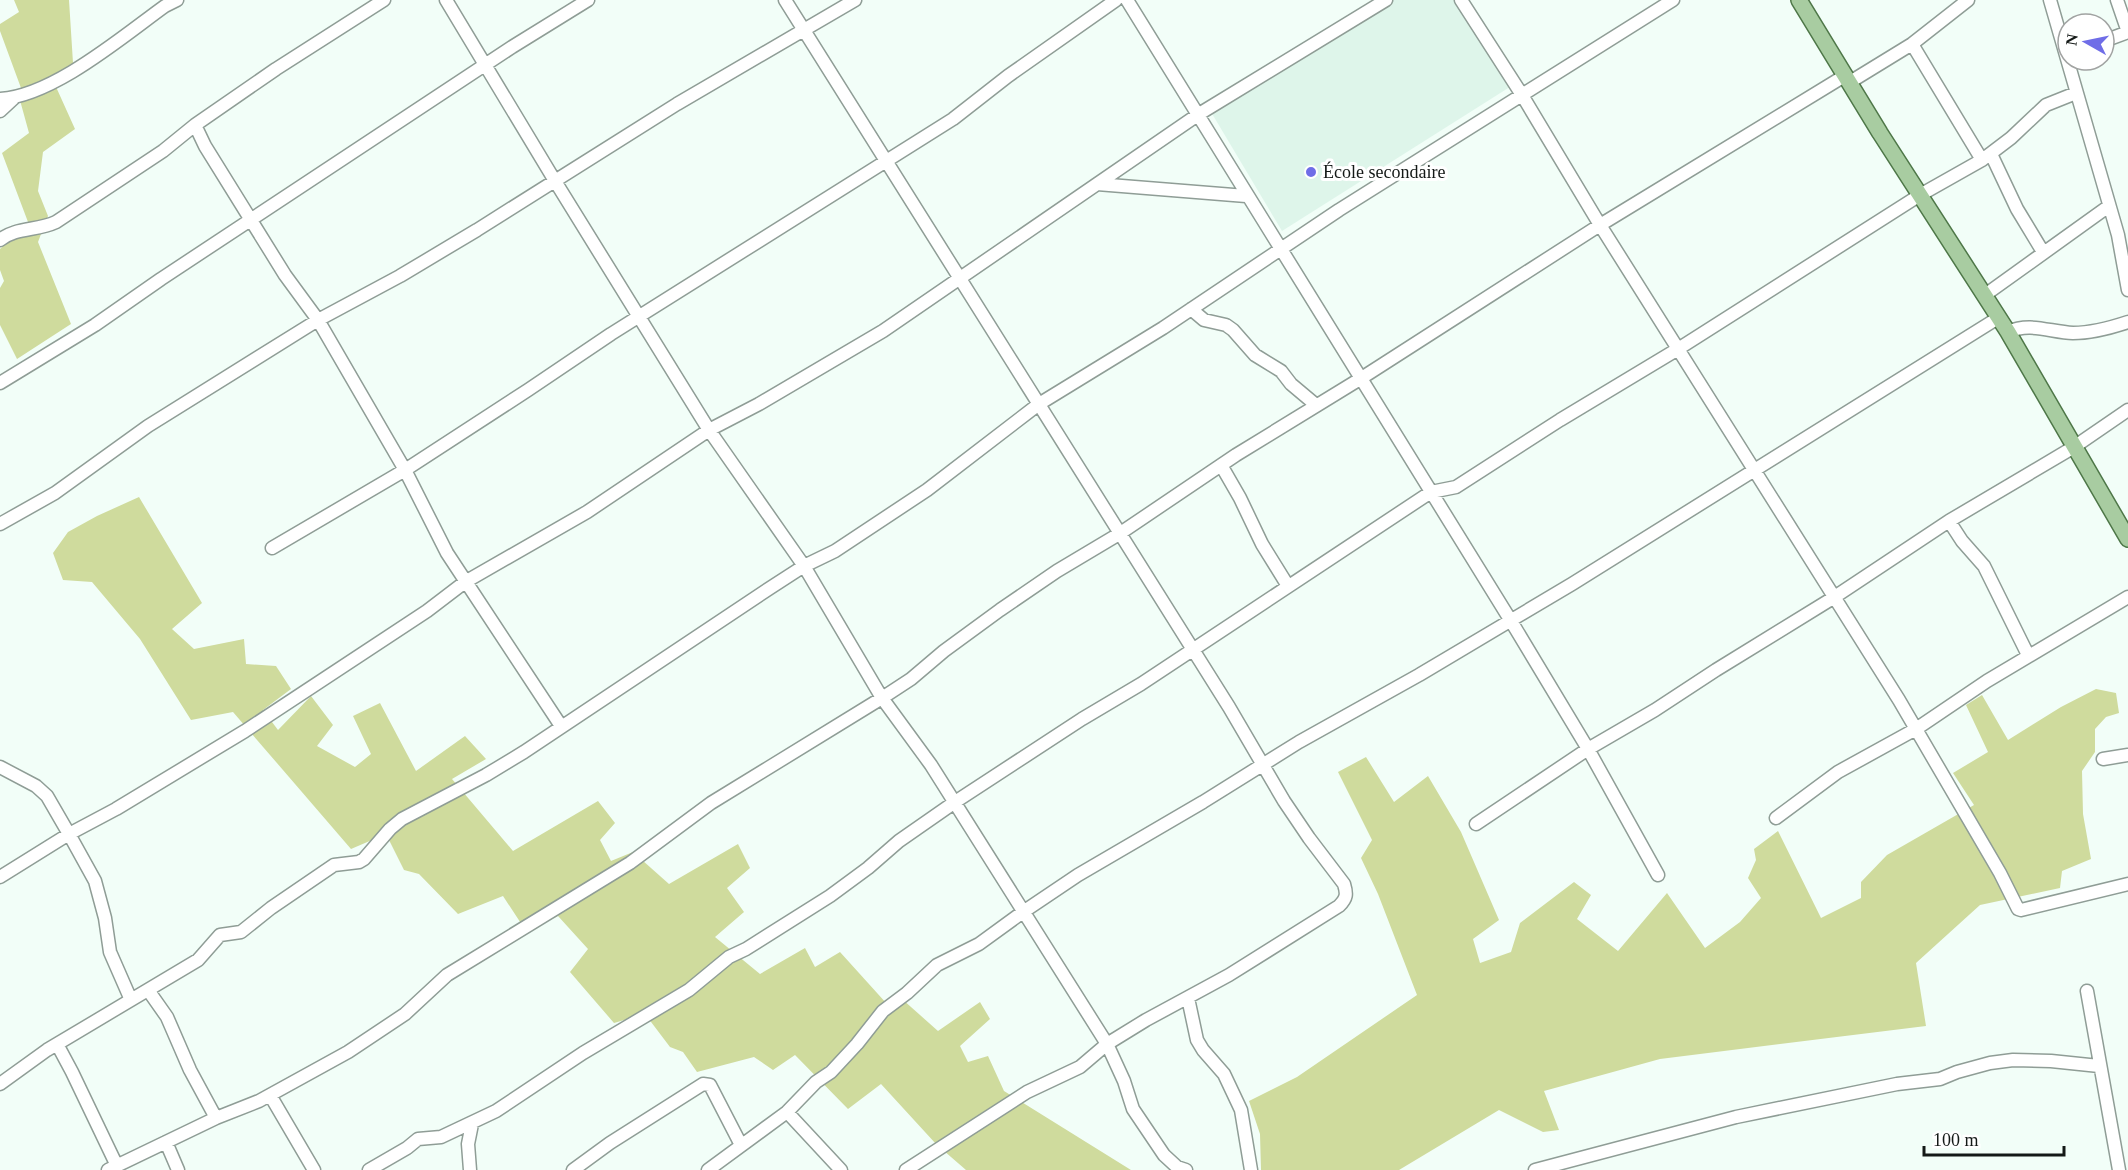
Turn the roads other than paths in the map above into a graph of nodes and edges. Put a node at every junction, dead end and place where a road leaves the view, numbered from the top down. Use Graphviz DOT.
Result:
graph roads {
  1 [pos="177,0"];
  2 [pos="384,0"];
  3 [pos="446,0"];
  4 [pos="588,0"];
  5 [pos="785,0"];
  6 [pos="855,0"];
  7 [pos="1116,0"];
  8 [pos="1127,0"];
  9 [pos="1386,0"];
  10 [pos="1461,0"];
  11 [pos="1673,0"];
  12 [pos="1799,0"];
  13 [pos="1968,0"];
  14 [pos="2050,0"];
  15 [pos="2116,0"];
  16 [pos="2056,20"];
  17 [pos="804,30"];
  18 [pos="2128,32"];
  19 [pos="1912,44"];
  20 [pos="486,65"];
  21 [pos="2071,72"];
  22 [pos="1848,78"];
  23 [pos="2076,93"];
  24 [pos="1522,95"];
  25 [pos="14,98"];
  26 [pos="0,99"];
  27 [pos="0,111"];
  28 [pos="1199,114"];
  29 [pos="195,125"];
  30 [pos="1986,157"];
  31 [pos="887,160"];
  32 [pos="555,181"];
  33 [pos="1097,184"];
  34 [pos="1920,195"];
  35 [pos="1246,196"];
  36 [pos="2109,206"];
  37 [pos="251,220"];
  38 [pos="1600,225"];
  39 [pos="2123,233"];
  40 [pos="0,240"];
  41 [pos="1281,250"];
  42 [pos="2043,252"];
  43 [pos="960,278"];
  44 [pos="2128,290"];
  45 [pos="1985,295"];
  46 [pos="1191,309"];
  47 [pos="639,317"];
  48 [pos="1998,318"];
  49 [pos="318,320"];
  50 [pos="2128,322"];
  51 [pos="2008,332"];
  52 [pos="1678,349"];
  53 [pos="1360,379"];
  54 [pos="0,383"];
  55 [pos="1039,404"];
  56 [pos="1316,405"];
  57 [pos="2128,410"];
  58 [pos="709,430"];
  59 [pos="2074,447"];
  60 [pos="1221,465"];
  61 [pos="405,470"];
  62 [pos="1754,470"];
  63 [pos="1431,492"];
  64 [pos="1949,521"];
  65 [pos="0,524"];
  66 [pos="1119,534"];
  67 [pos="2128,539"];
  68 [pos="272,548"];
  69 [pos="804,566"];
  70 [pos="465,582"];
  71 [pos="1288,586"];
  72 [pos="2128,597"];
  73 [pos="1833,598"];
  74 [pos="1511,621"];
  75 [pos="1192,650"];
  76 [pos="2028,656"];
  77 [pos="882,698"];
  78 [pos="561,726"];
  79 [pos="1916,729"];
  80 [pos="1588,749"];
  81 [pos="2128,755"];
  82 [pos="2103,759"];
  83 [pos="1264,765"];
  84 [pos="0,767"];
  85 [pos="955,802"];
  86 [pos="1776,818"];
  87 [pos="1476,824"];
  88 [pos="69,834"];
  89 [pos="1658,875"];
  90 [pos="0,877"];
  91 [pos="2128,884"];
  92 [pos="1023,912"];
  93 [pos="148,990"];
  94 [pos="2087,991"];
  95 [pos="1188,998"];
  96 [pos="130,1000"];
  97 [pos="57,1044"];
  98 [pos="1107,1044"];
  99 [pos="2099,1066"];
  100 [pos="0,1084"];
  101 [pos="270,1095"];
  102 [pos="787,1112"];
  103 [pos="216,1118"];
  104 [pos="472,1124"];
  105 [pos="452,1132"];
  106 [pos="166,1143"];
  107 [pos="468,1143"];
  108 [pos="741,1145"];
  109 [pos="113,1168"];
  110 [pos="178,1170"];
  111 [pos="314,1170"];
  112 [pos="369,1170"];
  113 [pos="470,1170"];
  114 [pos="573,1170"];
  115 [pos="708,1170"];
  116 [pos="841,1170"];
  117 [pos="906,1170"];
  118 [pos="1185,1170"];
  119 [pos="1251,1170"];
  120 [pos="1535,1170"];
  121 [pos="2120,1170"];
  1 -- 25 [label="street"];
  2 -- 29 [label="street"];
  3 -- 20 [label="street"];
  4 -- 20 [label="street"];
  5 -- 17 [label="street"];
  6 -- 17 [label="street"];
  7 -- 31 [label="street"];
  8 -- 28 [label="street"];
  9 -- 28 [label="street"];
  10 -- 24 [label="street"];
  11 -- 24 [label="street"];
  12 -- 22 [label="main road"];
  13 -- 19 [label="street"];
  14 -- 16 [label="street"];
  15 -- 18 [label="street"];
  17 -- 31 [label="street"];
  17 -- 32 [label="street"];
  19 -- 22 [label="street"];
  19 -- 30 [label="street"];
  20 -- 32 [label="street"];
  20 -- 37 [label="street"];
  21 -- 23 [label="street"];
  22 -- 34 [label="main road"];
  22 -- 38 [label="street"];
  23 -- 30 [label="street"];
  23 -- 36 [label="street"];
  24 -- 38 [label="street"];
  24 -- 41 [label="street"];
  25 -- 26 [label="street"];
  25 -- 27 [label="street"];
  28 -- 33 [label="street"];
  28 -- 35 [label="street"];
  29 -- 37 [label="street"];
  29 -- 40 [label="street"];
  30 -- 34 [label="street"];
  30 -- 42 [label="street"];
  31 -- 43 [label="street"];
  31 -- 47 [label="street"];
  32 -- 47 [label="street"];
  32 -- 49 [label="street"];
  33 -- 35 [label="street"];
  33 -- 43 [label="street"];
  34 -- 45 [label="main road"];
  34 -- 52 [label="street"];
  35 -- 41 [label="street"];
  36 -- 39 [label="street"];
  36 -- 42 [label="street"];
  37 -- 49 [label="street"];
  37 -- 54 [label="street"];
  38 -- 52 [label="street"];
  38 -- 53 [label="street"];
  39 -- 44 [label="street"];
  41 -- 46 [label="street"];
  41 -- 53 [label="street"];
  42 -- 45 [label="street"];
  43 -- 55 [label="street"];
  43 -- 58 [label="street"];
  45 -- 48 [label="main road"];
  46 -- 55 [label="street"];
  46 -- 56 [label="street"];
  47 -- 58 [label="street"];
  47 -- 61 [label="street"];
  48 -- 51 [label="main road"];
  48 -- 62 [label="street"];
  49 -- 61 [label="street"];
  49 -- 65 [label="street"];
  50 -- 51 [label="street"];
  51 -- 59 [label="main road"];
  52 -- 62 [label="street"];
  52 -- 63 [label="street"];
  53 -- 56 [label="street"];
  53 -- 63 [label="street"];
  55 -- 66 [label="street"];
  55 -- 69 [label="street"];
  56 -- 60 [label="street"];
  57 -- 59 [label="street"];
  58 -- 69 [label="street"];
  58 -- 70 [label="street"];
  59 -- 64 [label="street"];
  59 -- 67 [label="main road"];
  60 -- 66 [label="street"];
  60 -- 71 [label="street"];
  61 -- 68 [label="street"];
  61 -- 70 [label="street"];
  62 -- 73 [label="street"];
  62 -- 74 [label="street"];
  63 -- 71 [label="street"];
  63 -- 74 [label="street"];
  64 -- 73 [label="street"];
  64 -- 76 [label="street"];
  66 -- 75 [label="street"];
  66 -- 77 [label="street"];
  69 -- 77 [label="street"];
  69 -- 78 [label="street"];
  70 -- 78 [label="street"];
  70 -- 88 [label="street"];
  71 -- 75 [label="street"];
  72 -- 76 [label="street"];
  73 -- 79 [label="street"];
  73 -- 80 [label="street"];
  74 -- 80 [label="street"];
  74 -- 83 [label="street"];
  75 -- 83 [label="street"];
  75 -- 85 [label="street"];
  76 -- 79 [label="street"];
  77 -- 85 [label="street"];
  77 -- 101 [label="street"];
  78 -- 93 [label="street"];
  79 -- 86 [label="street"];
  79 -- 91 [label="street"];
  80 -- 87 [label="street"];
  80 -- 89 [label="street"];
  81 -- 82 [label="street"];
  83 -- 92 [label="street"];
  83 -- 95 [label="street"];
  84 -- 88 [label="street"];
  85 -- 92 [label="street"];
  85 -- 104 [label="street"];
  88 -- 90 [label="street"];
  88 -- 96 [label="street"];
  92 -- 98 [label="street"];
  92 -- 102 [label="street"];
  93 -- 96 [label="street"];
  93 -- 103 [label="street"];
  94 -- 99 [label="street"];
  95 -- 98 [label="street"];
  95 -- 119 [label="street"];
  96 -- 97 [label="street"];
  97 -- 100 [label="street"];
  97 -- 109 [label="street"];
  98 -- 117 [label="street"];
  98 -- 118 [label="street"];
  99 -- 120 [label="street"];
  99 -- 121 [label="street"];
  101 -- 103 [label="street"];
  101 -- 111 [label="street"];
  102 -- 108 [label="street"];
  102 -- 116 [label="street"];
  103 -- 106 [label="street"];
  104 -- 105 [label="street"];
  104 -- 107 [label="street"];
  105 -- 107 [label="street"];
  105 -- 112 [label="street"];
  106 -- 109 [label="street"];
  106 -- 110 [label="street"];
  107 -- 113 [label="street"];
  108 -- 114 [label="street"];
  108 -- 115 [label="street"];
}
